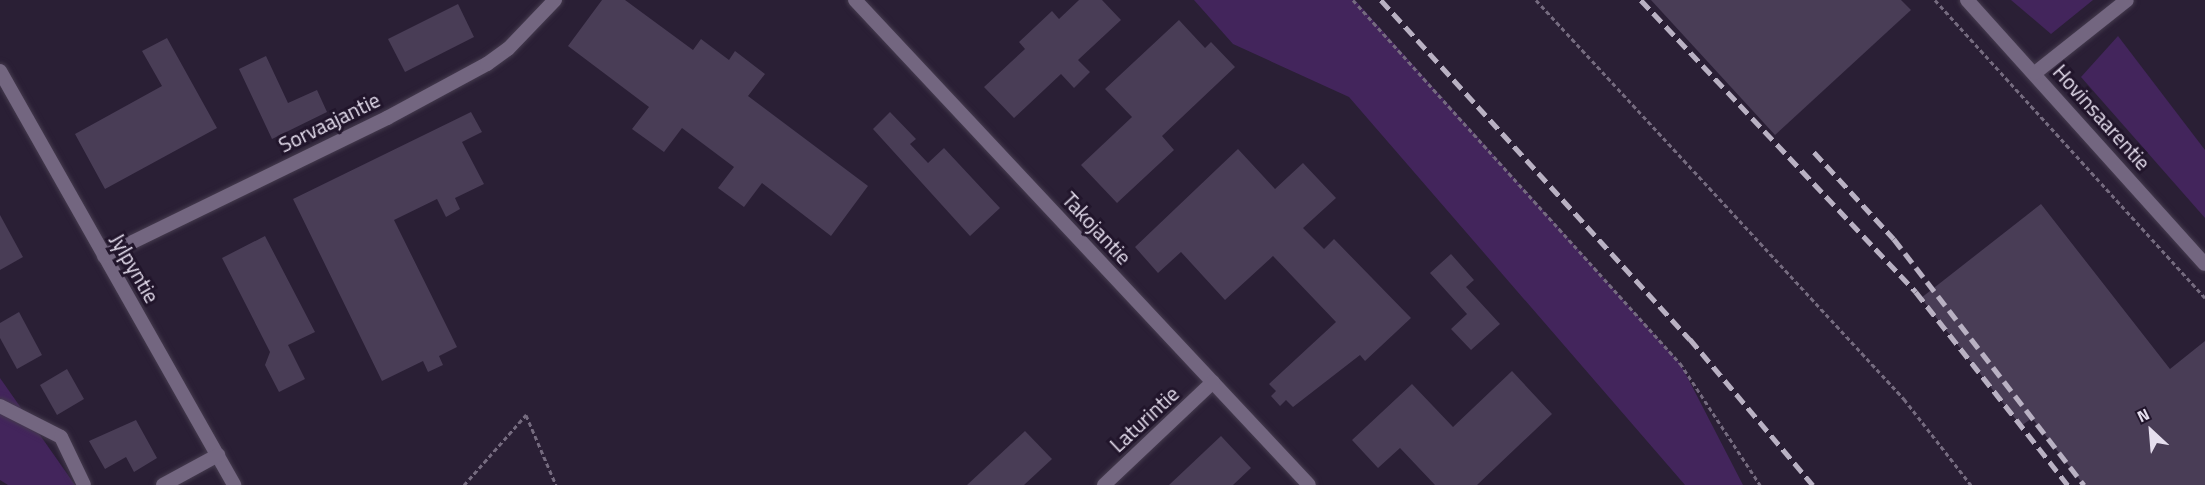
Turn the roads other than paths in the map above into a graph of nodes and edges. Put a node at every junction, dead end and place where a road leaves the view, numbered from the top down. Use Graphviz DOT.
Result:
graph roads {
  1 [pos="555,0"];
  2 [pos="855,0"];
  3 [pos="1967,0"];
  4 [pos="2127,0"];
  5 [pos="0,71"];
  6 [pos="2035,74"];
  7 [pos="104,256"];
  8 [pos="2205,264"];
  9 [pos="1213,382"];
  10 [pos="0,406"];
  11 [pos="218,455"];
  12 [pos="84,485"];
  13 [pos="163,485"];
  14 [pos="234,485"];
  15 [pos="1104,485"];
  16 [pos="1309,485"];
  1 -- 7 [label="street, Sorvaajantie"];
  2 -- 9 [label="street, Takojantie"];
  3 -- 6 [label="street, Hovinsaarentie"];
  4 -- 6 [label="street"];
  5 -- 7 [label="street, Jylpyntie"];
  6 -- 8 [label="street, Hovinsaarentie"];
  7 -- 11 [label="street, Jylpyntie"];
  9 -- 15 [label="street, Laturintie"];
  9 -- 16 [label="street, Takojantie"];
  10 -- 12 [label="street"];
  11 -- 13 [label="street"];
  11 -- 14 [label="street, Jylpyntie"];
}
